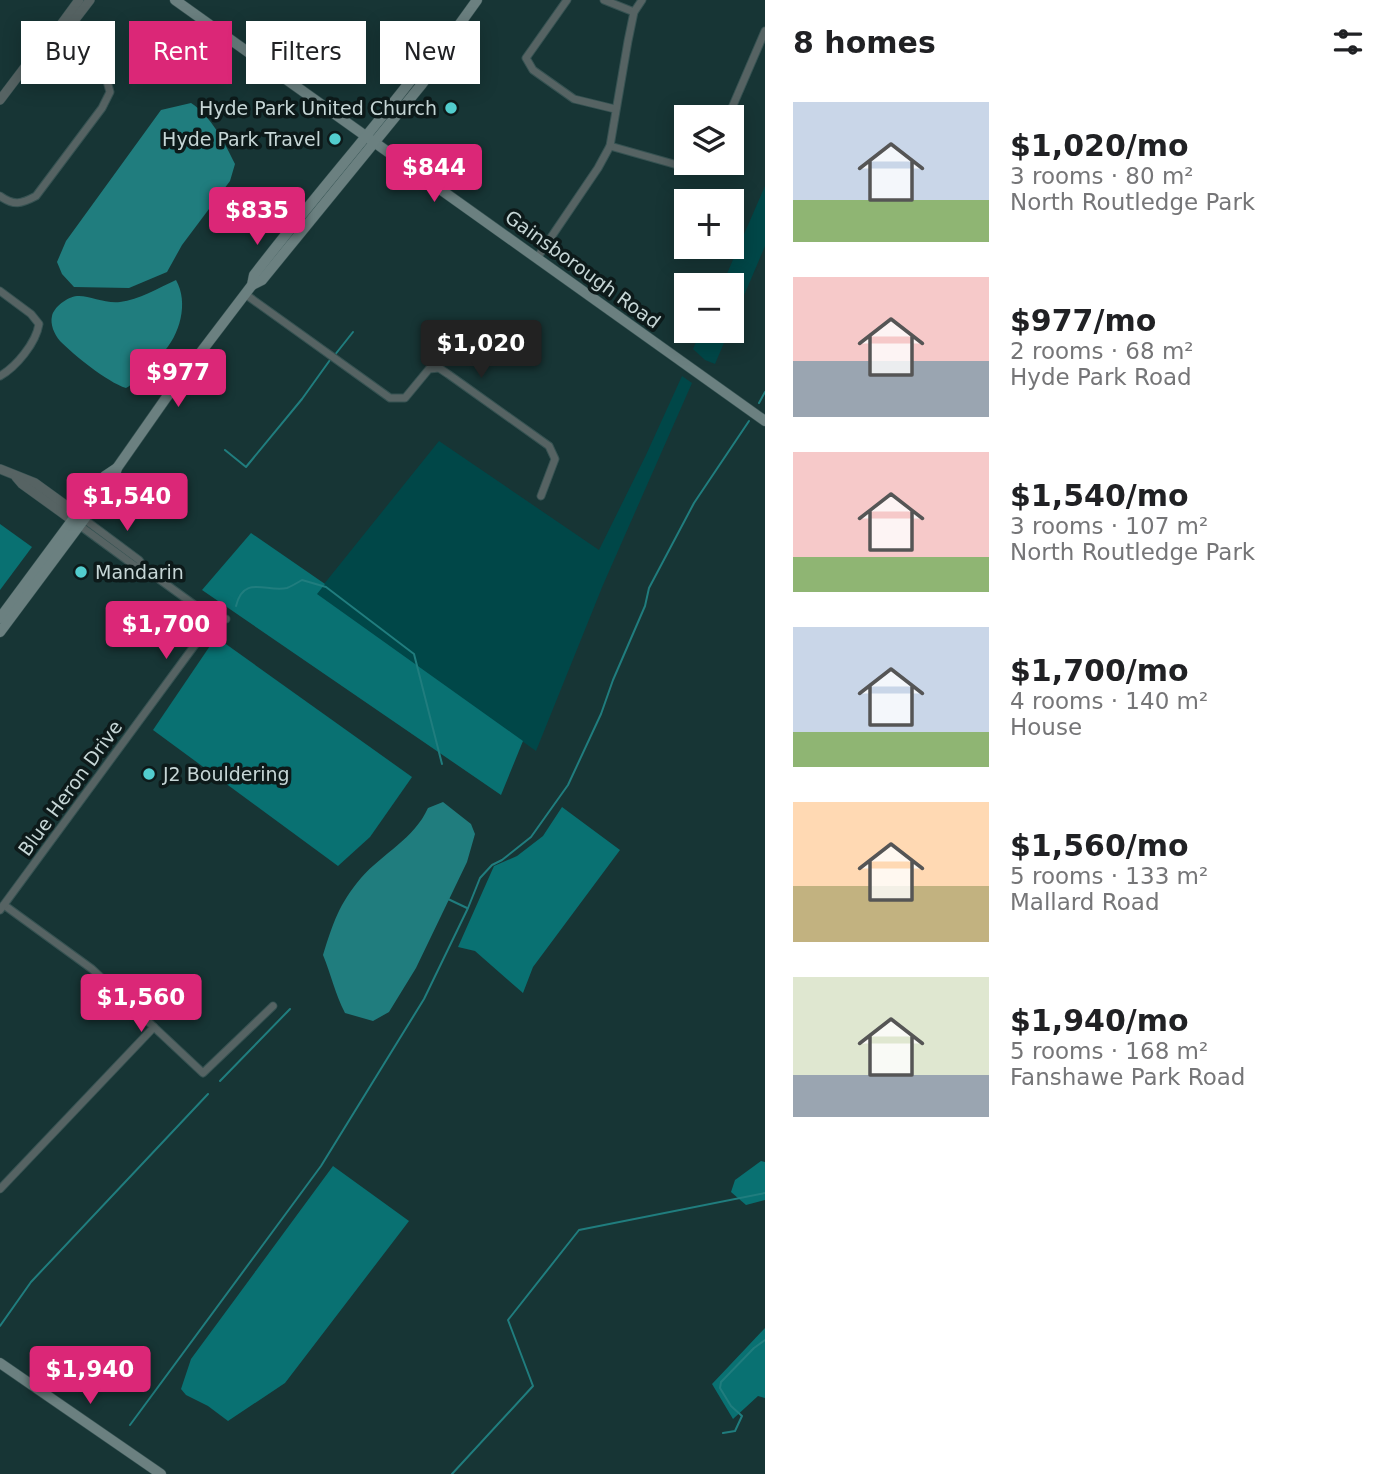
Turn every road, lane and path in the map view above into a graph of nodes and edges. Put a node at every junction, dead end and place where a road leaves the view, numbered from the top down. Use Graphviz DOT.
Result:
graph roads {
  1 [pos="79,0"];
  2 [pos="90,0"];
  3 [pos="175,0"];
  4 [pos="477,0"];
  5 [pos="567,0"];
  6 [pos="604,0"];
  7 [pos="642,0"];
  8 [pos="634,12"];
  9 [pos="64,21"];
  10 [pos="74,21"];
  11 [pos="765,31"];
  12 [pos="21,72"];
  13 [pos="108,84"];
  14 [pos="0,100"];
  15 [pos="733,105"];
  16 [pos="615,109"];
  17 [pos="370,139"];
  18 [pos="610,146"];
  19 [pos="674,164"];
  20 [pos="0,196"];
  21 [pos="537,258"];
  22 [pos="0,291"];
  23 [pos="245,294"];
  24 [pos="0,376"];
  25 [pos="765,421"];
  26 [pos="0,469"];
  27 [pos="541,496"];
  28 [pos="78,519"];
  29 [pos="0,618"];
  30 [pos="214,619"];
  31 [pos="226,619"];
  32 [pos="0,632"];
  33 [pos="2,907"];
  34 [pos="273,1006"];
  35 [pos="154,1027"];
  36 [pos="0,1189"];
  37 [pos="0,1363"];
  38 [pos="161,1474"];
  1 -- 9 [label="street"];
  2 -- 10 [label="street"];
  3 -- 17 [label="main road, Gainsborough Road"];
  4 -- 17 [label="main road"];
  5 -- 16 [label="street"];
  6 -- 8 [label="street"];
  7 -- 8 [label="street"];
  8 -- 16 [label="street"];
  11 -- 15 [label="street"];
  12 -- 14 [label="street"];
  13 -- 20 [label="street"];
  16 -- 18 [label="street"];
  17 -- 21 [label="main road, Gainsborough Road"];
  17 -- 23 [label="main road"];
  18 -- 19 [label="street"];
  18 -- 21 [label="street"];
  21 -- 25 [label="main road, Gainsborough Road"];
  22 -- 24 [label="street"];
  23 -- 27 [label="street"];
  23 -- 28 [label="main road"];
  26 -- 28 [label="street"];
  28 -- 29 [label="main road"];
  28 -- 30 [label="street"];
  28 -- 32 [label="main road"];
  30 -- 31 [label="street"];
  30 -- 33 [label="street, Blue Heron Drive"];
  33 -- 35 [label="street"];
  34 -- 35 [label="street"];
  35 -- 36 [label="street"];
  37 -- 38 [label="main road"];
}
